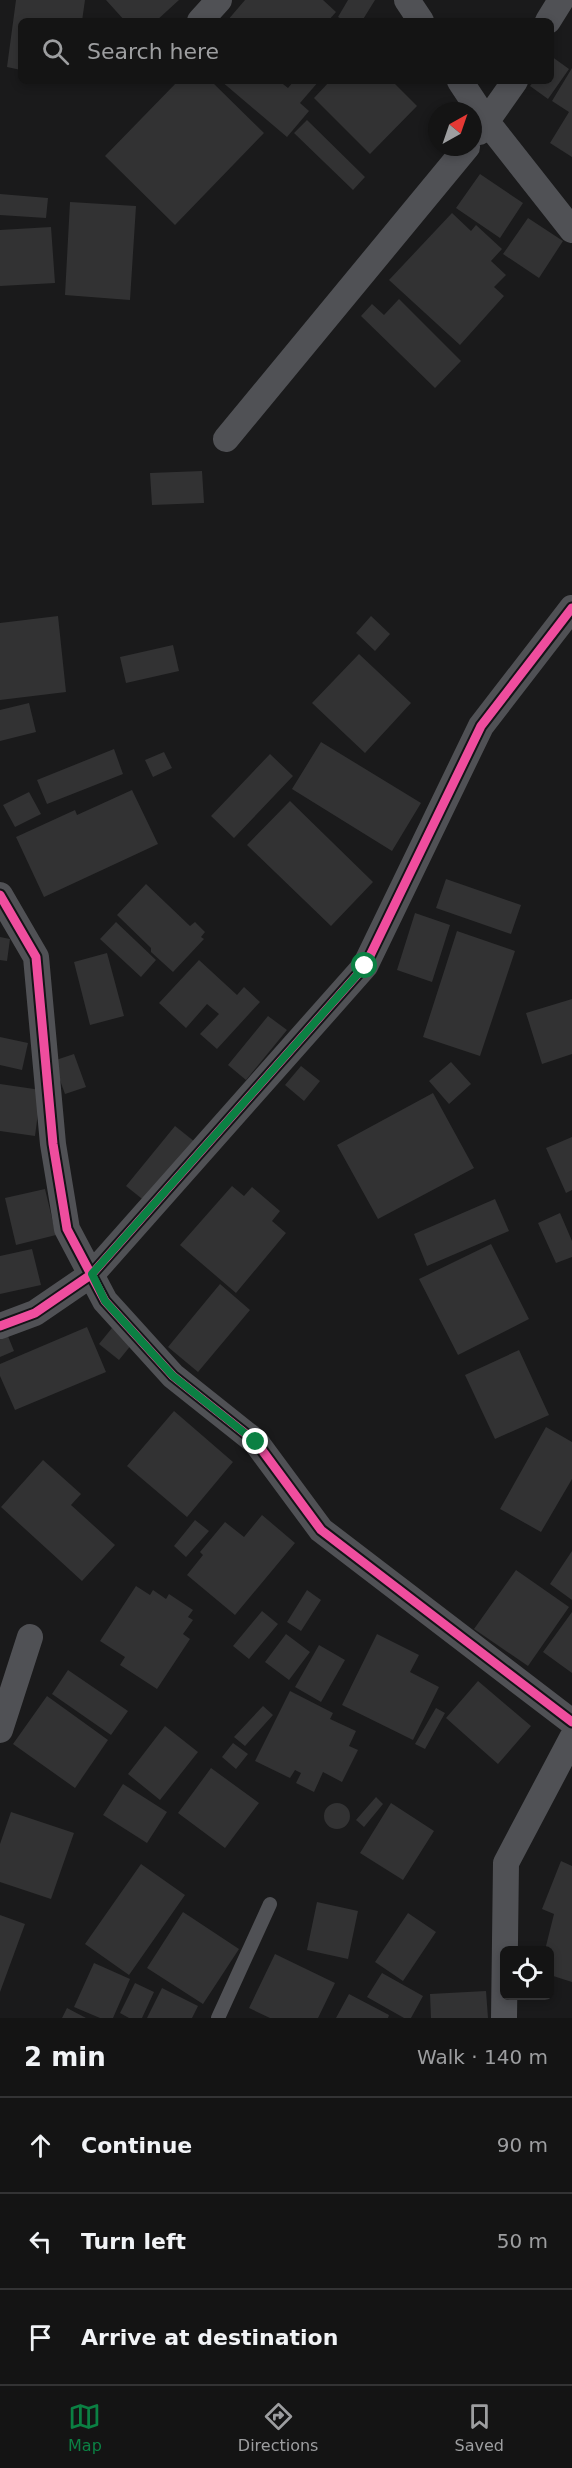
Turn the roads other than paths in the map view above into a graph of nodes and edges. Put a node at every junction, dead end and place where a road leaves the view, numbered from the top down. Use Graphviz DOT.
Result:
graph roads {
  1 [pos="219,0"];
  2 [pos="407,0"];
  3 [pos="561,0"];
  4 [pos="203,18"];
  5 [pos="418,18"];
  6 [pos="550,18"];
  7 [pos="461,84"];
  8 [pos="513,84"];
  9 [pos="469,102"];
  10 [pos="482,127"];
  11 [pos="482,132"];
  12 [pos="460,156"];
  13 [pos="572,230"];
  14 [pos="226,439"];
  15 [pos="572,608"];
  16 [pos="0,895"];
  17 [pos="92,1274"];
  18 [pos="0,1326"];
  19 [pos="30,1637"];
  20 [pos="572,1722"];
  21 [pos="0,1730"];
  22 [pos="572,1738"];
  23 [pos="270,1904"];
  24 [pos="218,2018"];
  25 [pos="504,2018"];
  1 -- 4 [label="street"];
  2 -- 5 [label="street"];
  3 -- 6 [label="street"];
  7 -- 9 [label="street"];
  8 -- 10 [label="street"];
  11 -- 13 [label="street"];
  12 -- 14 [label="street"];
  15 -- 17 [label="street"];
  16 -- 17 [label="street"];
  17 -- 18 [label="street"];
  17 -- 20 [label="street"];
  19 -- 21 [label="street"];
  22 -- 25 [label="street"];
  23 -- 24 [label="lane"];
}
